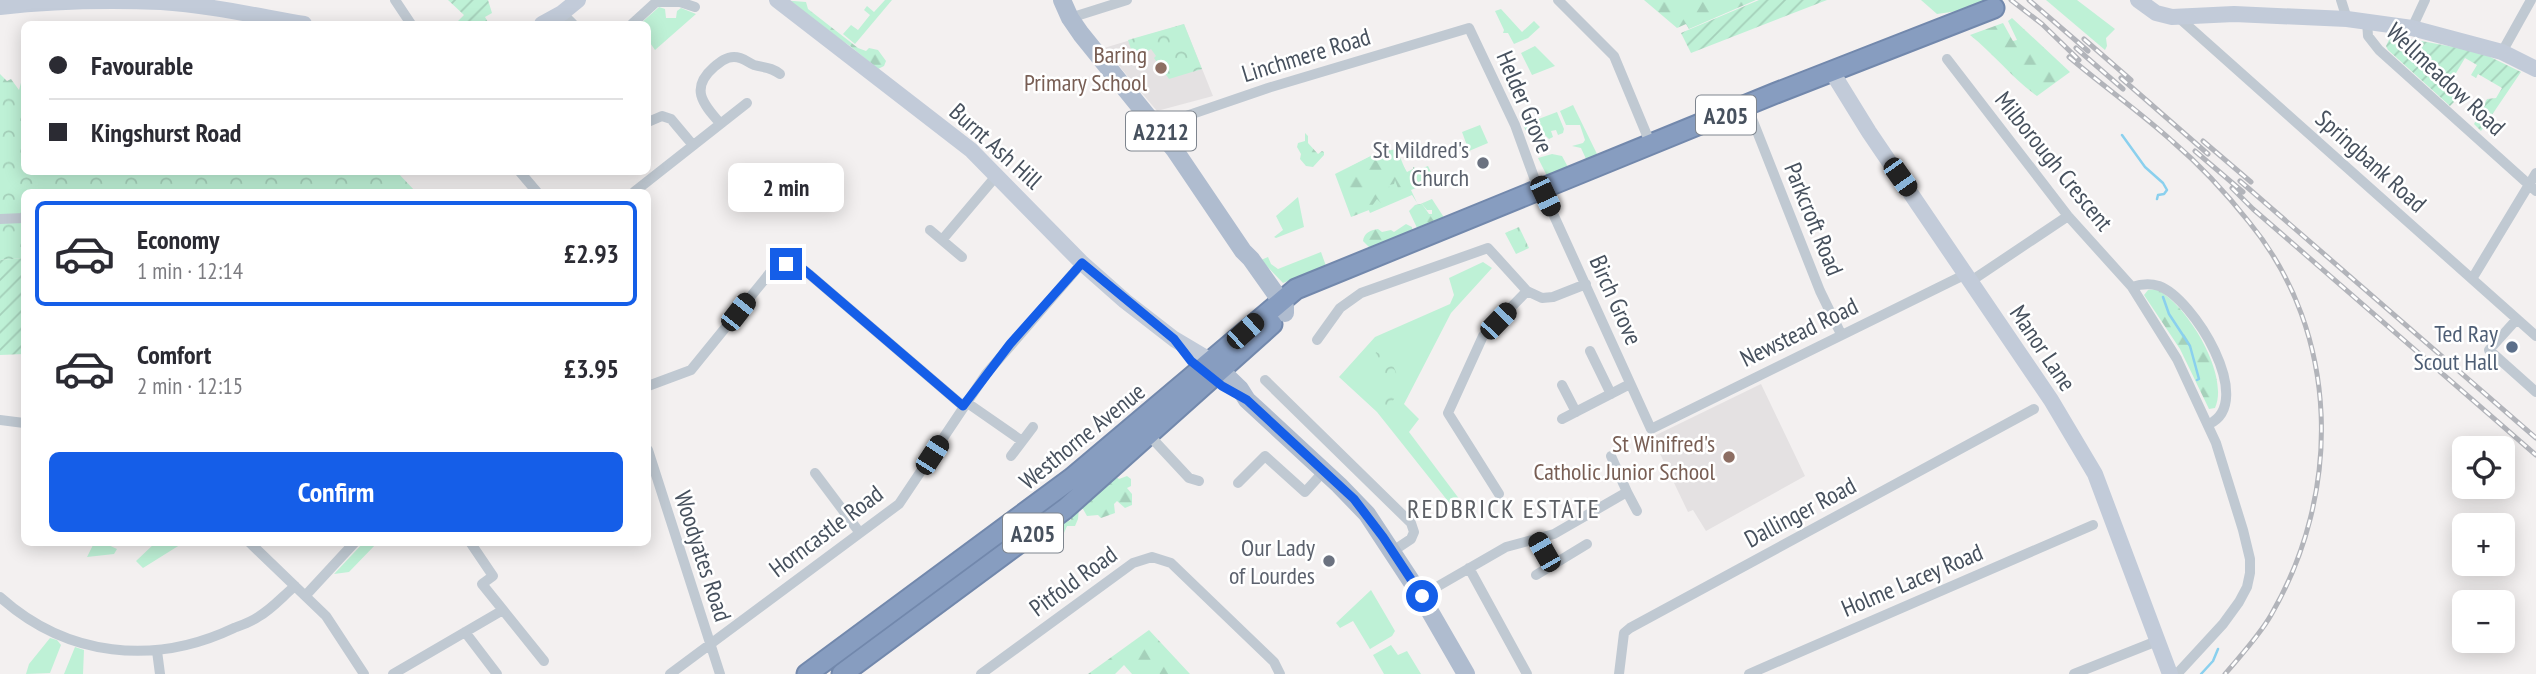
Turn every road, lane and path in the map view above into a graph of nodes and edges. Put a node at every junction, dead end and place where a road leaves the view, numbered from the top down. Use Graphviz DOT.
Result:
graph roads {
  1 [pos="111,0"];
  2 [pos="395,0"];
  3 [pos="578,0"];
  4 [pos="777,0"];
  5 [pos="1062,0"];
  6 [pos="1127,0"];
  7 [pos="1558,0"];
  8 [pos="2138,0"];
  9 [pos="2341,0"];
  10 [pos="2426,0"];
  11 [pos="2531,0"];
  12 [pos="0,7"];
  13 [pos="695,7"];
  14 [pos="1994,8"];
  15 [pos="2178,17"];
  16 [pos="1070,18"];
  17 [pos="568,19"];
  18 [pos="2347,19"];
  19 [pos="287,21"];
  20 [pos="409,21"];
  21 [pos="635,21"];
  22 [pos="2367,22"];
  23 [pos="1469,28"];
  24 [pos="2412,28"];
  25 [pos="2501,52"];
  26 [pos="1947,59"];
  27 [pos="2536,69"];
  28 [pos="1832,72"];
  29 [pos="780,74"];
  30 [pos="747,103"];
  31 [pos="1750,113"];
  32 [pos="651,121"];
  33 [pos="720,123"];
  34 [pos="1157,125"];
  35 [pos="1647,136"];
  36 [pos="692,145"];
  37 [pos="2536,173"];
  38 [pos="997,175"];
  39 [pos="2532,188"];
  40 [pos="638,189"];
  41 [pos="1542,190"];
  42 [pos="2068,216"];
  43 [pos="21,218"];
  44 [pos="0,219"];
  45 [pos="930,230"];
  46 [pos="942,240"];
  47 [pos="1247,255"];
  48 [pos="962,257"];
  49 [pos="1082,263"];
  50 [pos="1343,271"];
  51 [pos="1263,276"];
  52 [pos="1968,277"];
  53 [pos="2472,279"];
  54 [pos="1586,284"];
  55 [pos="2132,288"];
  56 [pos="1296,289"];
  57 [pos="1527,290"];
  58 [pos="1280,309"];
  59 [pos="2517,319"];
  60 [pos="1841,334"];
  61 [pos="2536,336"];
  62 [pos="1317,340"];
  63 [pos="1590,351"];
  64 [pos="1212,369"];
  65 [pos="1265,380"];
  66 [pos="1630,384"];
  67 [pos="651,385"];
  68 [pos="1562,385"];
  69 [pos="2536,391"];
  70 [pos="1611,394"];
  71 [pos="964,404"];
  72 [pos="2034,409"];
  73 [pos="1576,412"];
  74 [pos="1562,419"];
  75 [pos="0,420"];
  76 [pos="21,423"];
  77 [pos="2210,424"];
  78 [pos="1033,427"];
  79 [pos="1651,429"];
  80 [pos="1148,434"];
  81 [pos="1022,441"];
  82 [pos="1012,456"];
  83 [pos="1611,456"];
  84 [pos="651,460"];
  85 [pos="1324,471"];
  86 [pos="815,472"];
  87 [pos="1199,481"];
  88 [pos="1238,483"];
  89 [pos="1627,492"];
  90 [pos="1499,494"];
  91 [pos="1637,511"];
  92 [pos="2093,525"];
  93 [pos="860,533"];
  94 [pos="1536,539"];
  95 [pos="1587,544"];
  96 [pos="253,546"];
  97 [pos="351,546"];
  98 [pos="473,546"];
  99 [pos="1393,551"];
  100 [pos="1552,565"];
  101 [pos="1469,568"];
  102 [pos="1536,575"];
  103 [pos="295,586"];
  104 [pos="306,594"];
  105 [pos="1422,596"];
  106 [pos="0,597"];
  107 [pos="503,610"];
  108 [pos="465,632"];
  109 [pos="2157,642"];
  110 [pos="709,644"];
  111 [pos="157,651"];
  112 [pos="544,661"];
  113 [pos="160,674"];
  114 [pos="364,674"];
  115 [pos="394,674"];
  116 [pos="497,674"];
  117 [pos="670,674"];
  118 [pos="720,674"];
  119 [pos="807,674"];
  120 [pos="842,674"];
  121 [pos="981,674"];
  122 [pos="1280,674"];
  123 [pos="1466,674"];
  124 [pos="1527,674"];
  125 [pos="1619,674"];
  126 [pos="1749,674"];
  127 [pos="2074,674"];
  128 [pos="2170,674"];
  129 [pos="2177,674"];
  1 -- 12 [label="street"];
  1 -- 19 [label="street"];
  2 -- 20 [label="street"];
  3 -- 17 [label="street"];
  4 -- 38 [label="street, Burnt Ash Hill"];
  5 -- 16 [label="main road, A2212"];
  6 -- 16 [label="street"];
  7 -- 35 [label="street"];
  8 -- 15 [label="street"];
  9 -- 18 [label="street"];
  10 -- 24 [label="street"];
  11 -- 25 [label="street"];
  13 -- 21 [label="street"];
  14 -- 28 [label="highway, A205"];
  15 -- 18 [label="street"];
  15 -- 53 [label="street, Springbank Road"];
  16 -- 34 [label="main road, A2212"];
  18 -- 22 [label="street"];
  22 -- 24 [label="street"];
  22 -- 39 [label="street, Wellmeadow Road"];
  23 -- 34 [label="street, Linchmere Road"];
  23 -- 41 [label="street, Helder Grove"];
  24 -- 25 [label="street"];
  25 -- 27 [label="street"];
  26 -- 42 [label="street, Milborough Crescent"];
  28 -- 31 [label="highway, A205"];
  28 -- 52 [label="street, Manor Lane"];
  29 -- 33 [label="street"];
  30 -- 33 [label="street"];
  31 -- 35 [label="highway, A205"];
  31 -- 60 [label="street, Parkcroft Road"];
  32 -- 36 [label="street"];
  33 -- 36 [label="street"];
  34 -- 47 [label="main road, A2212"];
  35 -- 41 [label="highway, A205"];
  36 -- 40 [label="street"];
  37 -- 39 [label="street"];
  38 -- 46 [label="street"];
  38 -- 49 [label="street, Burnt Ash Hill"];
  39 -- 53 [label="street"];
  41 -- 50 [label="highway, A205"];
  41 -- 54 [label="street, Birch Grove"];
  42 -- 52 [label="street, Newstead Road"];
  42 -- 55 [label="street, Milborough Crescent"];
  43 -- 44 [label="street"];
  45 -- 46 [label="street"];
  46 -- 48 [label="street"];
  47 -- 51 [label="main road, A2212"];
  47 -- 58 [label="main road, A2212"];
  49 -- 64 [label="street, Burnt Ash Hill"];
  49 -- 71 [label="street, Horncastle Road"];
  50 -- 56 [label="highway, A205"];
  50 -- 58 [label="highway, A205"];
  51 -- 56 [label="main road"];
  51 -- 58 [label="main road, A2212"];
  52 -- 60 [label="street, Newstead Road"];
  52 -- 109 [label="street, Manor Lane"];
  53 -- 59 [label="street, Springbank Road"];
  54 -- 57 [label="street"];
  54 -- 66 [label="street, Birch Grove"];
  55 -- 77 [label="street, Milborough Crescent"];
  55 -- 77 [label="street"];
  56 -- 58 [label="highway, A205"];
  57 -- 62 [label="street"];
  57 -- 90 [label="street"];
  58 -- 64 [label="highway, Westhorne Avenue / A205"];
  59 -- 61 [label="street, Springbank Road"];
  59 -- 69 [label="street"];
  60 -- 79 [label="street, Newstead Road"];
  63 -- 70 [label="street"];
  64 -- 80 [label="highway, Westhorne Avenue / A205"];
  64 -- 85 [label="main road, Burnt Ash Hill"];
  64 -- 119 [label="highway, Westhorne Avenue / A205"];
  65 -- 99 [label="street"];
  66 -- 70 [label="street"];
  66 -- 79 [label="street, Birch Grove"];
  67 -- 71 [label="street"];
  68 -- 73 [label="street"];
  70 -- 73 [label="street"];
  71 -- 81 [label="street"];
  71 -- 93 [label="street, Horncastle Road"];
  72 -- 125 [label="street, Dallinger Road"];
  73 -- 74 [label="street"];
  75 -- 76 [label="street"];
  77 -- 129 [label="street, Milborough Crescent"];
  78 -- 81 [label="street"];
  80 -- 87 [label="street"];
  80 -- 120 [label="highway, Westhorne Avenue / A205"];
  81 -- 82 [label="street"];
  83 -- 89 [label="street"];
  84 -- 110 [label="street, Woodyates Road"];
  85 -- 88 [label="street"];
  85 -- 99 [label="main road, Burnt Ash Hill"];
  86 -- 93 [label="street"];
  89 -- 91 [label="street"];
  89 -- 94 [label="street"];
  92 -- 126 [label="street, Holme Lacey Road"];
  93 -- 110 [label="street, Horncastle Road"];
  94 -- 100 [label="street"];
  94 -- 101 [label="street"];
  95 -- 100 [label="street"];
  96 -- 103 [label="street"];
  97 -- 104 [label="street"];
  98 -- 107 [label="street"];
  99 -- 105 [label="main road, Burnt Ash Hill"];
  100 -- 102 [label="street"];
  101 -- 105 [label="street"];
  101 -- 124 [label="street"];
  103 -- 104 [label="street"];
  103 -- 111 [label="street"];
  104 -- 114 [label="street"];
  105 -- 123 [label="main road, Burnt Ash Hill"];
  106 -- 111 [label="street"];
  107 -- 108 [label="street"];
  107 -- 112 [label="street"];
  108 -- 115 [label="street"];
  108 -- 116 [label="street"];
  109 -- 127 [label="street"];
  109 -- 128 [label="street, Manor Lane"];
  110 -- 117 [label="street, Horncastle Road"];
  110 -- 118 [label="street, Woodyates Road"];
  111 -- 113 [label="street"];
  121 -- 122 [label="street, Pitfold Road"];
}
